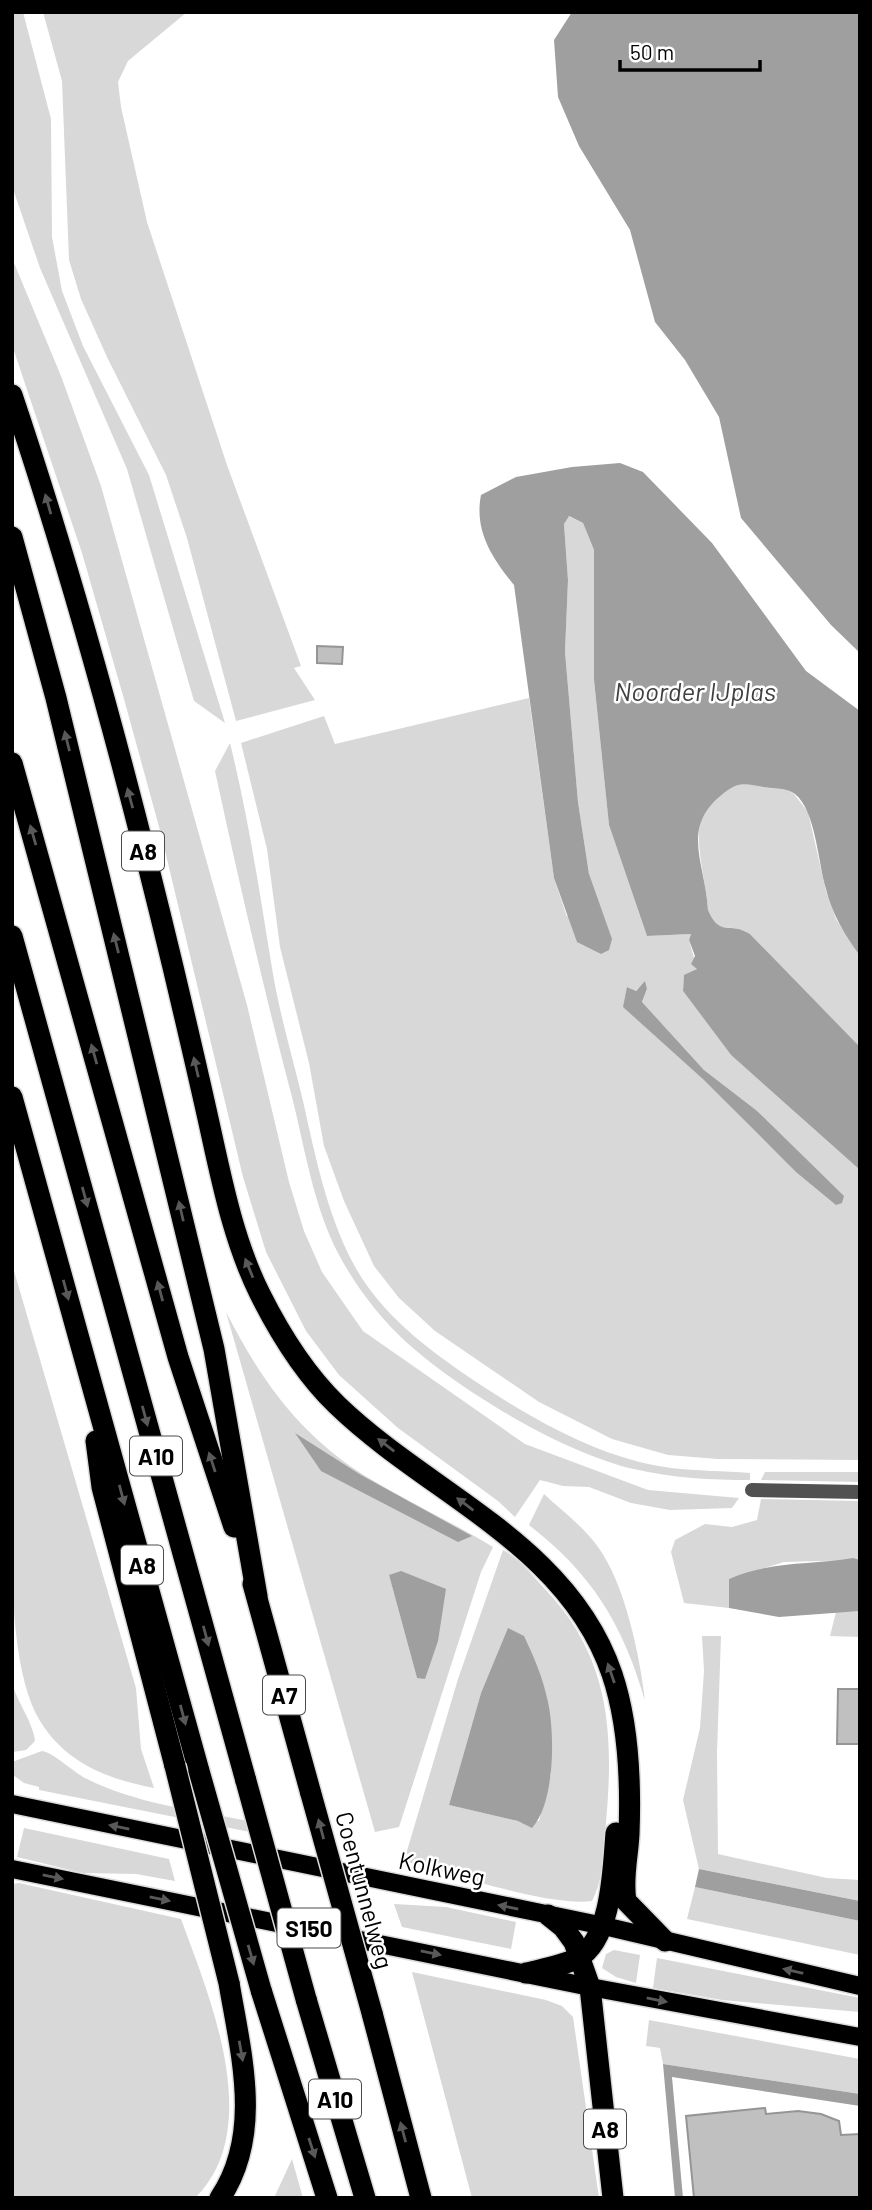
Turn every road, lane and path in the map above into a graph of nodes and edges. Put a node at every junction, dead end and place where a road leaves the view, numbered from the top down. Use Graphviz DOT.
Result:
graph roads {
  1 [pos="12,395"];
  2 [pos="12,537"];
  3 [pos="12,763"];
  4 [pos="12,936"];
  5 [pos="12,1097"];
  6 [pos="84,1359"];
  7 [pos="752,1490"];
  8 [pos="860,1492"];
  9 [pos="257,1596"];
  10 [pos="625,1739"];
  11 [pos="12,1790"];
  12 [pos="12,1804"];
  13 [pos="33,1809"];
  14 [pos="12,1869"];
  15 [pos="548,1915"];
  16 [pos="604,1926"];
  17 [pos="665,1941"];
  18 [pos="580,1957"];
  19 [pos="526,1973"];
  20 [pos="860,1986"];
  21 [pos="590,1987"];
  22 [pos="860,2037"];
  23 [pos="220,2198"];
  24 [pos="327,2198"];
  25 [pos="365,2198"];
  26 [pos="421,2198"];
  27 [pos="612,2198"];
  10 -- 1 [label="highway, A8, one-way"];
  9 -- 2 [label="highway, A8, one-way"];
  9 -- 3 [label="highway, one-way"];
  4 -- 25 [label="highway, A10, one-way, bridge"];
  5 -- 6 [label="highway, A8, one-way"];
  6 -- 23 [label="highway, A8, one-way, bridge"];
  6 -- 24 [label="highway, A8, one-way, bridge"];
  7 -- 8 [label="street"];
  26 -- 9 [label="highway, Coentunnelweg / A7, one-way, bridge"];
  10 -- 16 [label="highway, A8"];
  10 -- 17 [label="highway, A8"];
  11 -- 13 [label="main road"];
  12 -- 13 [label="main road, Kolkweg / S150"];
  15 -- 13 [label="main road, Kolkweg / S150, one-way"];
  14 -- 19 [label="main road, S150, one-way"];
  15 -- 16 [label="main road, Kolkweg / S150"];
  15 -- 18 [label="highway, A8"];
  16 -- 17 [label="main road, Kolkweg / S150"];
  16 -- 18 [label="highway"];
  20 -- 17 [label="main road, Kolkweg / S150, one-way"];
  18 -- 19 [label="highway"];
  18 -- 21 [label="highway, A8"];
  19 -- 21 [label="main road, S150"];
  21 -- 22 [label="main road, S150, one-way"];
  21 -- 27 [label="highway, A8"];
}
